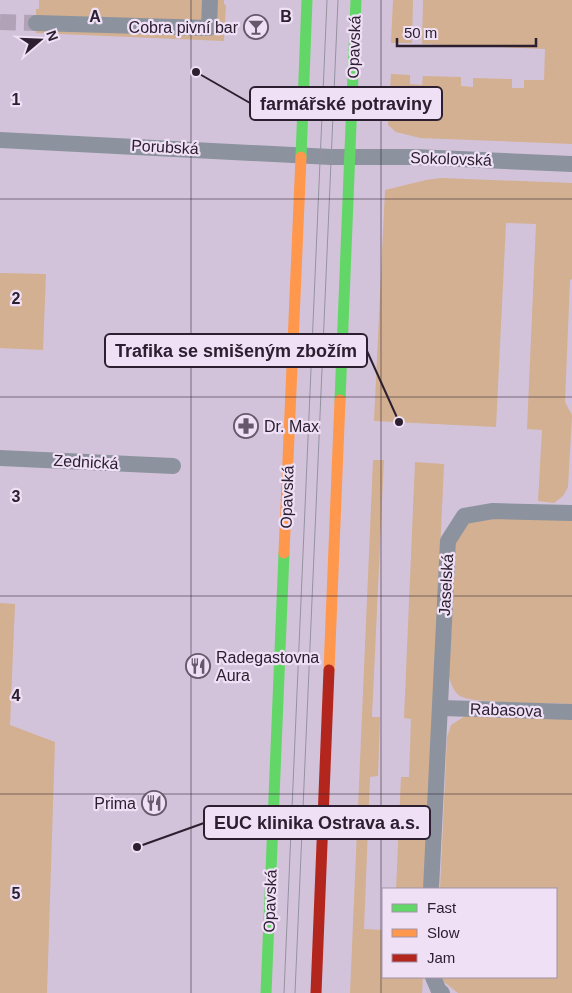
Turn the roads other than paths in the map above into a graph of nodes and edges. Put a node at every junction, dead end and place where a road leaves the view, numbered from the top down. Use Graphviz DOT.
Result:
graph roads {
  1 [pos="210,0"];
  2 [pos="307,0"];
  3 [pos="356,0"];
  4 [pos="36,23"];
  5 [pos="0,140"];
  6 [pos="300,155"];
  7 [pos="331,156"];
  8 [pos="350,157"];
  9 [pos="572,164"];
  10 [pos="0,458"];
  11 [pos="173,466"];
  12 [pos="572,513"];
  13 [pos="440,708"];
  14 [pos="572,712"];
  15 [pos="431,888"];
  16 [pos="433,978"];
  17 [pos="266,993"];
  18 [pos="316,993"];
  19 [pos="442,993"];
  1 -- 4 [label="street"];
  2 -- 6 [label="main road, Opavská"];
  3 -- 8 [label="main road, Opavská"];
  5 -- 6 [label="street, Porubská"];
  6 -- 7 [label="street, Porubská"];
  6 -- 17 [label="main road, Opavská"];
  7 -- 8 [label="street, Sokolovská"];
  8 -- 9 [label="street, Sokolovská"];
  8 -- 18 [label="main road, Opavská"];
  10 -- 11 [label="street, Zednická"];
  12 -- 13 [label="street, Jaselská"];
  13 -- 14 [label="street, Rabasova"];
  13 -- 15 [label="street, Jaselská"];
  16 -- 19 [label="street"];
}
